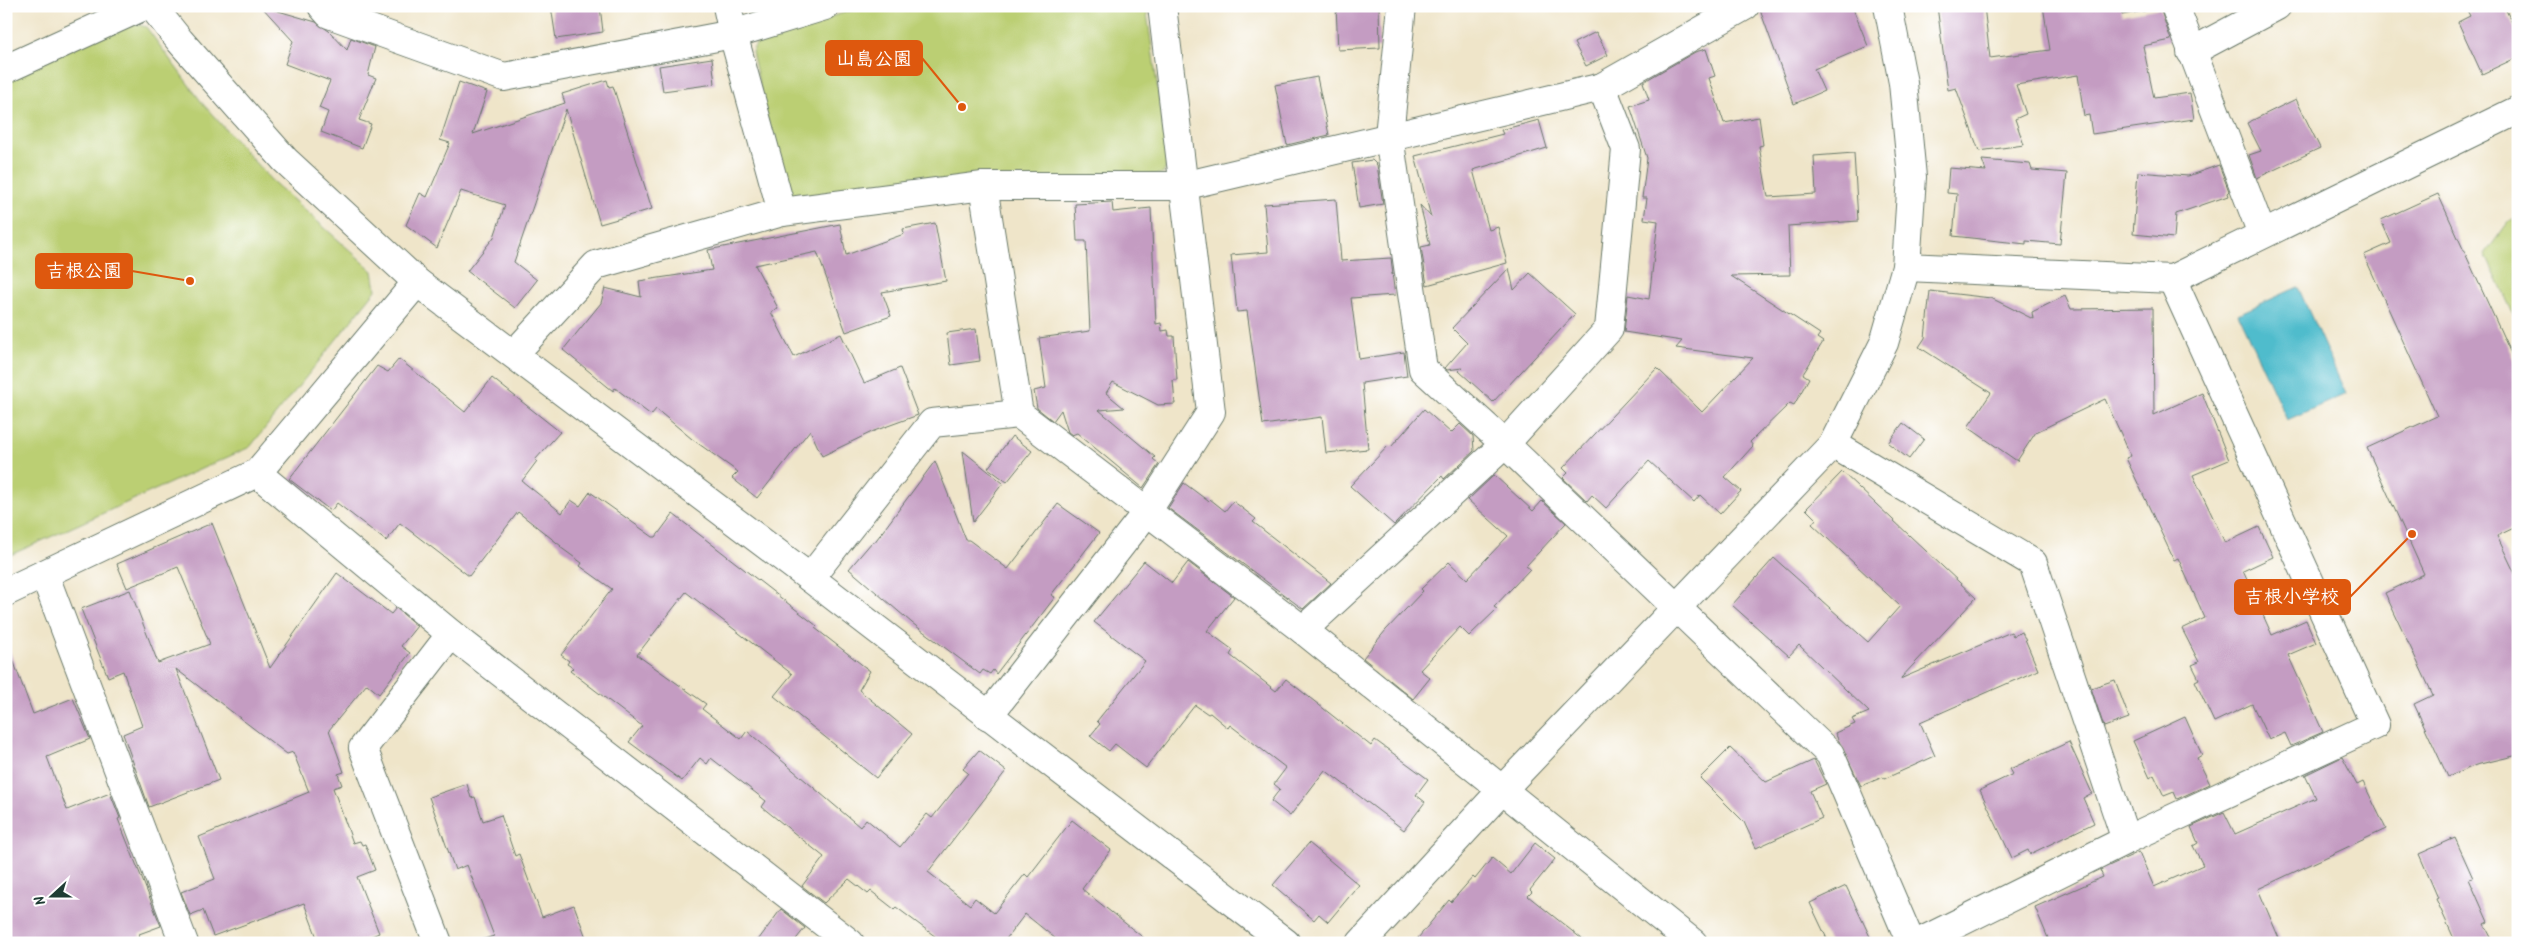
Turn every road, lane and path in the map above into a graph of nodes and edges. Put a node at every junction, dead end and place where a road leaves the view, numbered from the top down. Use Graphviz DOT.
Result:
graph roads {
  1 [pos="144,6"];
  2 [pos="152,6"];
  3 [pos="322,6"];
  4 [pos="727,6"];
  5 [pos="825,6"];
  6 [pos="1162,6"];
  7 [pos="1402,6"];
  8 [pos="1745,6"];
  9 [pos="1888,6"];
  10 [pos="2175,6"];
  11 [pos="2277,6"];
  12 [pos="733,34"];
  13 [pos="2191,52"];
  14 [pos="7,67"];
  15 [pos="1602,87"];
  16 [pos="2518,110"];
  17 [pos="1389,136"];
  18 [pos="983,186"];
  19 [pos="1183,186"];
  20 [pos="782,212"];
  21 [pos="2262,234"];
  22 [pos="1906,267"];
  23 [pos="2172,279"];
  24 [pos="417,282"];
  25 [pos="514,354"];
  26 [pos="1019,414"];
  27 [pos="1505,444"];
  28 [pos="1833,444"];
  29 [pos="257,473"];
  30 [pos="1146,513"];
  31 [pos="45,576"];
  32 [pos="810,578"];
  33 [pos="6,592"];
  34 [pos="1677,609"];
  35 [pos="1303,630"];
  36 [pos="451,634"];
  37 [pos="988,716"];
  38 [pos="1502,790"];
  39 [pos="2126,840"];
  40 [pos="845,941"];
  41 [pos="184,943"];
  42 [pos="438,943"];
  43 [pos="1286,943"];
  44 [pos="1361,943"];
  45 [pos="1693,943"];
  46 [pos="1911,943"];
  47 [pos="1918,943"];
  1 -- 14 [label="street"];
  2 -- 24 [label="street"];
  3 -- 12 [label="street"];
  4 -- 12 [label="street"];
  5 -- 12 [label="street"];
  6 -- 19 [label="street"];
  7 -- 17 [label="street"];
  8 -- 15 [label="street"];
  9 -- 22 [label="street"];
  10 -- 13 [label="street"];
  11 -- 13 [label="street"];
  12 -- 20 [label="street"];
  13 -- 21 [label="street"];
  15 -- 17 [label="street"];
  15 -- 27 [label="street"];
  16 -- 21 [label="street"];
  17 -- 19 [label="street"];
  17 -- 27 [label="street"];
  18 -- 19 [label="street"];
  18 -- 20 [label="street"];
  18 -- 26 [label="street"];
  19 -- 30 [label="street"];
  20 -- 25 [label="street"];
  21 -- 23 [label="street"];
  22 -- 23 [label="street"];
  22 -- 28 [label="street"];
  23 -- 39 [label="street"];
  24 -- 25 [label="street"];
  24 -- 29 [label="street"];
  25 -- 32 [label="street"];
  26 -- 30 [label="street"];
  26 -- 32 [label="street"];
  27 -- 34 [label="street"];
  27 -- 35 [label="street"];
  28 -- 34 [label="street"];
  28 -- 39 [label="street"];
  29 -- 31 [label="street"];
  29 -- 36 [label="street"];
  30 -- 35 [label="street"];
  30 -- 37 [label="street"];
  31 -- 33 [label="street"];
  31 -- 41 [label="street"];
  32 -- 37 [label="street"];
  34 -- 38 [label="street"];
  34 -- 46 [label="street"];
  35 -- 38 [label="street"];
  36 -- 40 [label="street"];
  36 -- 42 [label="street"];
  37 -- 43 [label="street"];
  38 -- 44 [label="street"];
  38 -- 45 [label="street"];
  39 -- 47 [label="street"];
}
